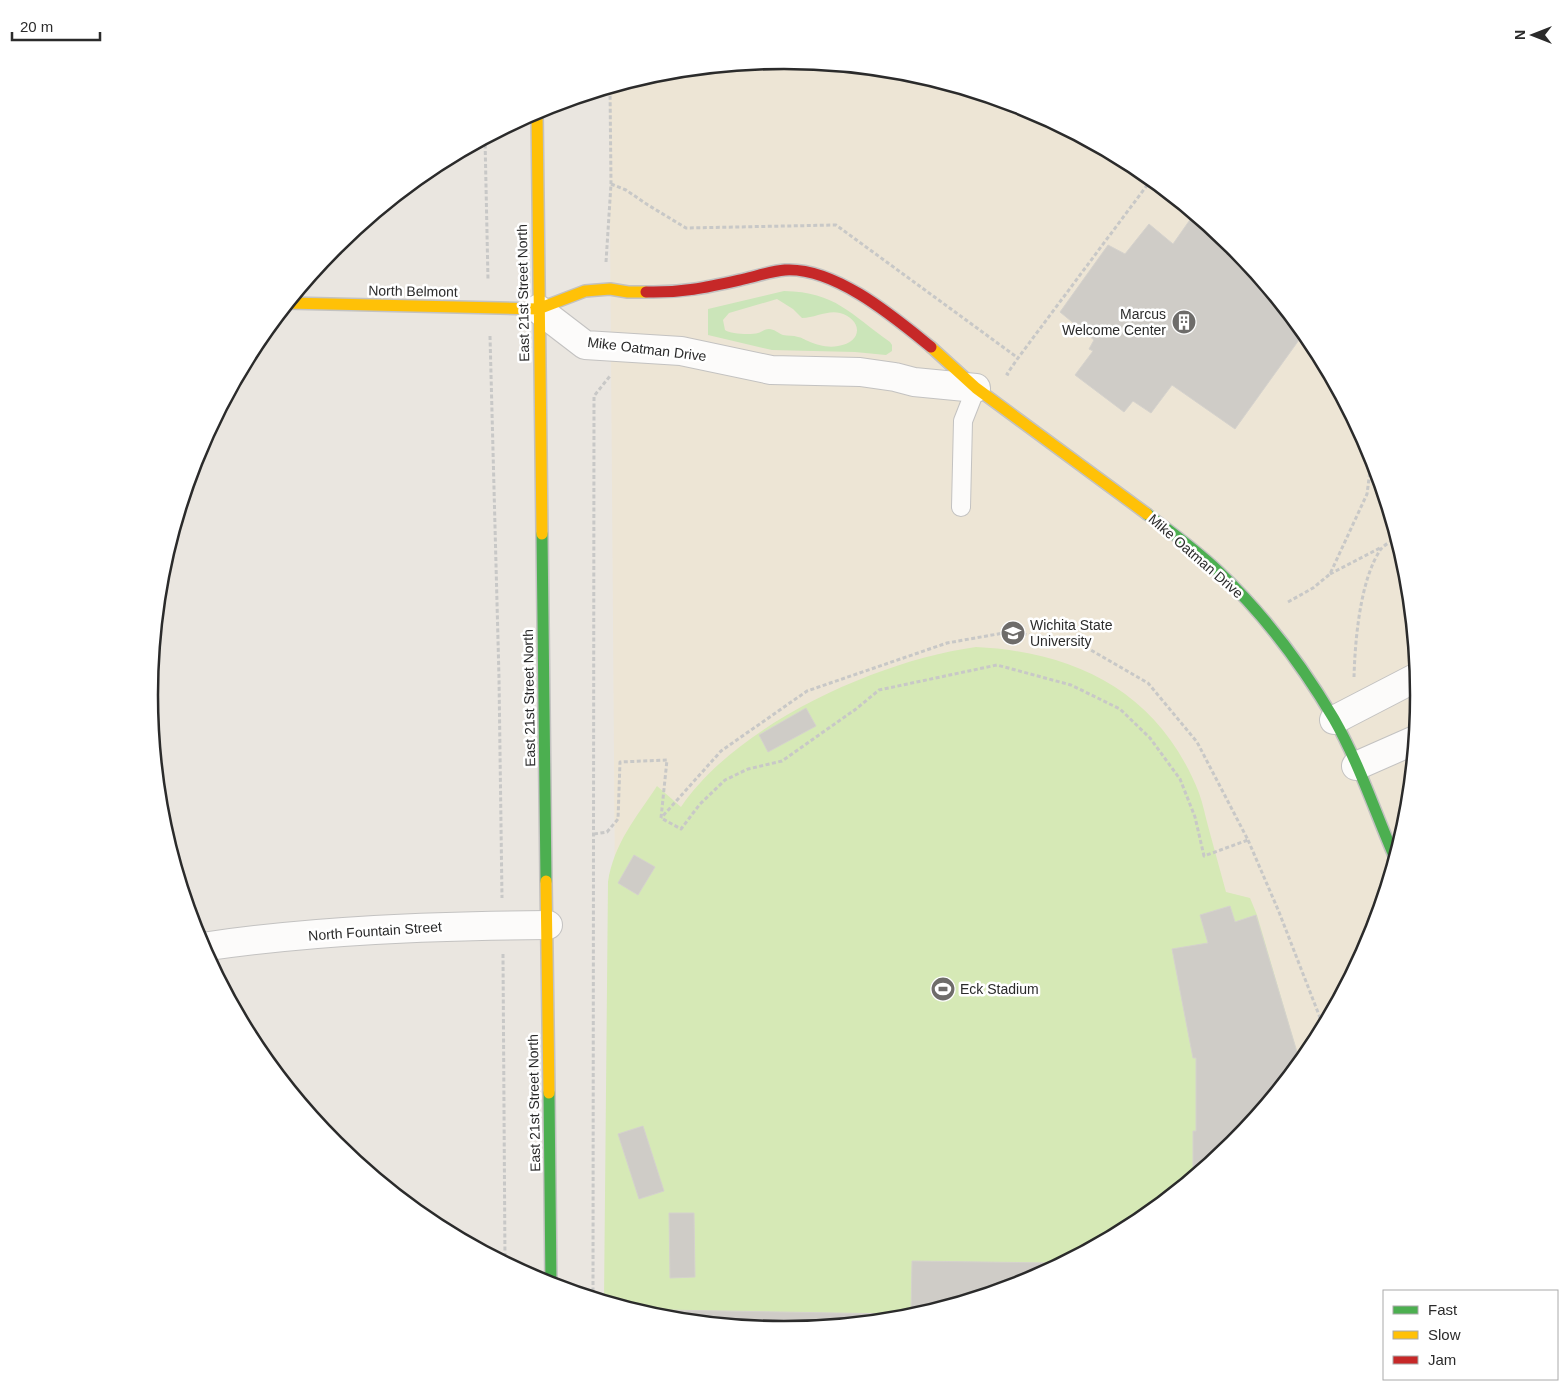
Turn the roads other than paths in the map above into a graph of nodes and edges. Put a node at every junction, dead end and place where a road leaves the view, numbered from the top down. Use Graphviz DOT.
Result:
graph roads {
  1 [pos="537,119"];
  2 [pos="296,303"];
  3 [pos="538,309"];
  4 [pos="976,388"];
  5 [pos="961,507"];
  6 [pos="1410,681"];
  7 [pos="1334,720"];
  8 [pos="1408,743"];
  9 [pos="1356,766"];
  10 [pos="1391,848"];
  11 [pos="548,925"];
  12 [pos="210,946"];
  13 [pos="551,1276"];
  1 -- 3 [label="street, East 21st Street North"];
  2 -- 3 [label="street, North Belmont"];
  3 -- 4 [label="street, Mike Oatman Drive"];
  3 -- 4 [label="street, Mike Oatman Drive"];
  3 -- 11 [label="street, East 21st Street North"];
  4 -- 5 [label="lane"];
  4 -- 7 [label="street, Mike Oatman Drive"];
  6 -- 7 [label="street"];
  7 -- 9 [label="street, Mike Oatman Drive"];
  8 -- 9 [label="street"];
  9 -- 10 [label="street, Mike Oatman Drive"];
  11 -- 12 [label="street, North Fountain Street"];
  11 -- 13 [label="street, East 21st Street North"];
}
